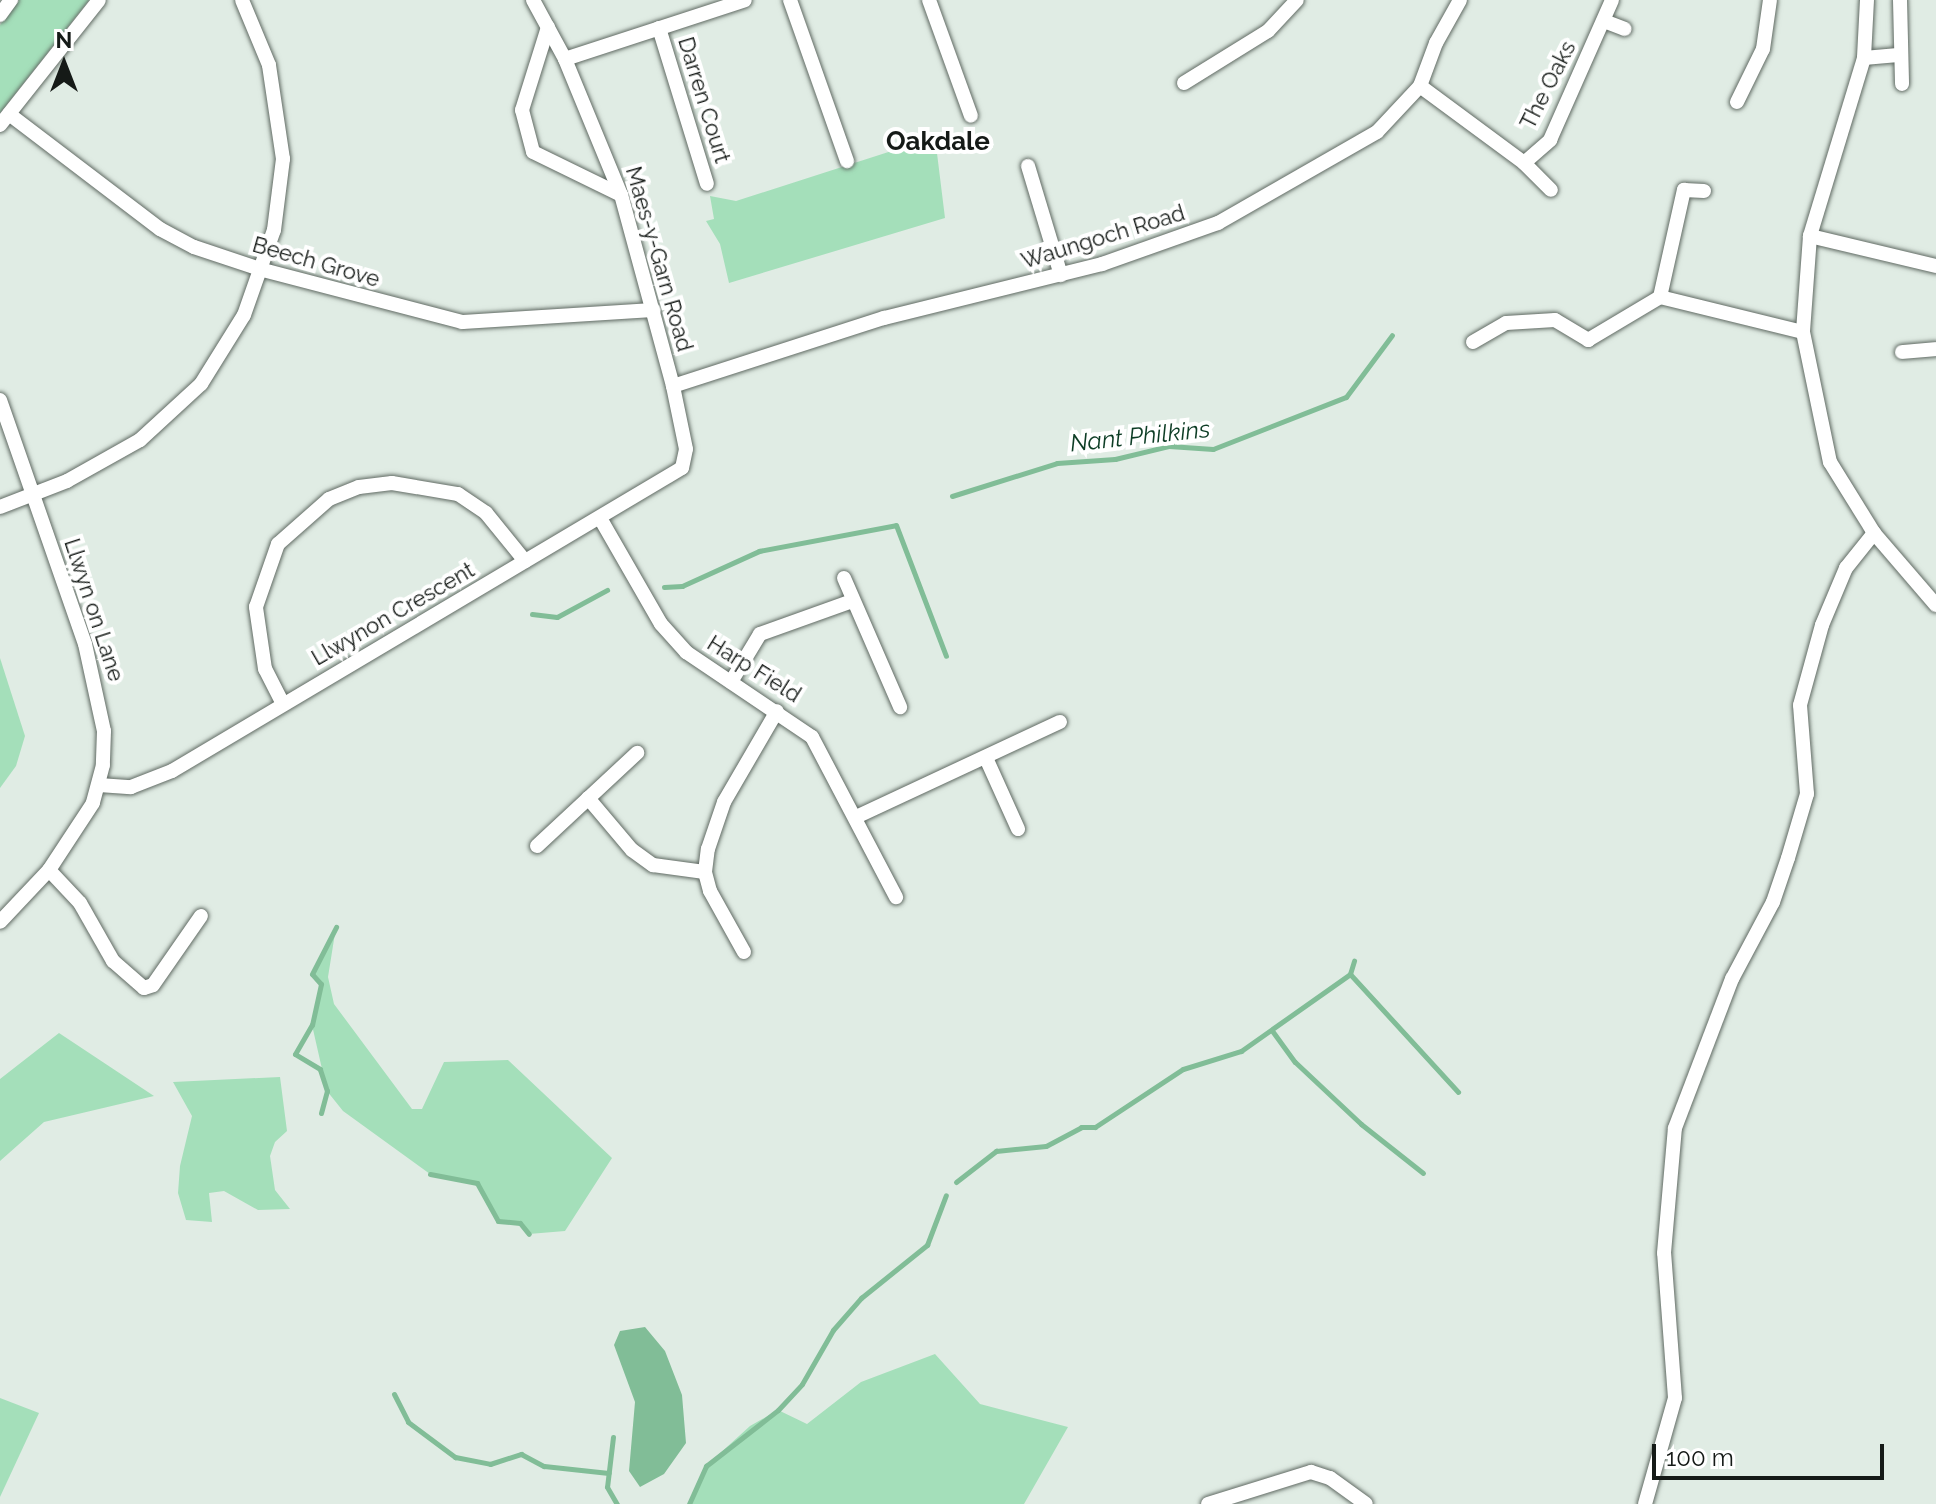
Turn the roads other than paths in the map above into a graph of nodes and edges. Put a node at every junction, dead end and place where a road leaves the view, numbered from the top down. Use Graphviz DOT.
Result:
graph roads {
  1 [pos="11,0"];
  2 [pos="99,0"];
  3 [pos="242,0"];
  4 [pos="533,0"];
  5 [pos="745,0"];
  6 [pos="790,0"];
  7 [pos="929,0"];
  8 [pos="1297,0"];
  9 [pos="1460,0"];
  10 [pos="1612,0"];
  11 [pos="1770,0"];
  12 [pos="1867,0"];
  13 [pos="1900,0"];
  14 [pos="0,15"];
  15 [pos="1604,21"];
  16 [pos="548,27"];
  17 [pos="659,28"];
  18 [pos="1625,29"];
  19 [pos="1901,55"];
  20 [pos="1864,58"];
  21 [pos="565,59"];
  22 [pos="1184,83"];
  23 [pos="1902,84"];
  24 [pos="1420,86"];
  25 [pos="1737,102"];
  26 [pos="971,116"];
  27 [pos="4,119"];
  28 [pos="847,161"];
  29 [pos="1524,163"];
  30 [pos="1028,166"];
  31 [pos="707,184"];
  32 [pos="1551,190"];
  33 [pos="1704,191"];
  34 [pos="621,195"];
  35 [pos="1810,236"];
  36 [pos="1936,266"];
  37 [pos="263,270"];
  38 [pos="1061,275"];
  39 [pos="1660,297"];
  40 [pos="654,310"];
  41 [pos="1803,332"];
  42 [pos="1473,342"];
  43 [pos="1936,349"];
  44 [pos="1902,352"];
  45 [pos="673,386"];
  46 [pos="0,400"];
  47 [pos="686,449"];
  48 [pos="33,495"];
  49 [pos="0,507"];
  50 [pos="600,518"];
  51 [pos="1874,533"];
  52 [pos="525,561"];
  53 [pos="844,578"];
  54 [pos="852,601"];
  55 [pos="1936,605"];
  56 [pos="731,682"];
  57 [pos="283,704"];
  58 [pos="900,707"];
  59 [pos="777,711"];
  60 [pos="1060,722"];
  61 [pos="637,753"];
  62 [pos="986,758"];
  63 [pos="99,785"];
  64 [pos="588,798"];
  65 [pos="856,817"];
  66 [pos="1018,829"];
  67 [pos="537,846"];
  68 [pos="49,870"];
  69 [pos="705,872"];
  70 [pos="896,897"];
  71 [pos="201,916"];
  72 [pos="0,922"];
  73 [pos="744,952"];
  74 [pos="1208,1504"];
  75 [pos="1366,1504"];
  76 [pos="1645,1504"];
  1 -- 14 [label="street"];
  2 -- 27 [label="street"];
  3 -- 37 [label="street"];
  4 -- 16 [label="street, Maes-y-Garn Road"];
  5 -- 17 [label="street"];
  6 -- 28 [label="street"];
  7 -- 26 [label="street"];
  8 -- 22 [label="street"];
  9 -- 24 [label="street, Waungoch Road"];
  10 -- 15 [label="street, The Oaks"];
  11 -- 25 [label="street"];
  12 -- 20 [label="street"];
  13 -- 19 [label="street"];
  15 -- 18 [label="street"];
  15 -- 29 [label="street, The Oaks"];
  16 -- 21 [label="street, Maes-y-Garn Road"];
  16 -- 34 [label="street"];
  17 -- 21 [label="street"];
  17 -- 31 [label="street, Darren Court"];
  19 -- 20 [label="street"];
  19 -- 23 [label="street"];
  20 -- 35 [label="street"];
  21 -- 34 [label="street, Maes-y-Garn Road"];
  24 -- 29 [label="street, The Oaks"];
  24 -- 38 [label="street, Waungoch Road"];
  27 -- 37 [label="street, Beech Grove"];
  29 -- 32 [label="street, The Oaks"];
  30 -- 38 [label="street"];
  33 -- 39 [label="street"];
  34 -- 40 [label="street, Maes-y-Garn Road"];
  35 -- 36 [label="street"];
  35 -- 41 [label="street"];
  37 -- 40 [label="street, Beech Grove"];
  37 -- 48 [label="street"];
  38 -- 45 [label="street, Waungoch Road"];
  39 -- 41 [label="street"];
  39 -- 42 [label="street"];
  40 -- 45 [label="street, Maes-y-Garn Road"];
  41 -- 51 [label="street"];
  43 -- 44 [label="street"];
  45 -- 47 [label="street, Maes-y-Garn Road"];
  46 -- 48 [label="street, Llwyn on Lane"];
  47 -- 50 [label="street, Llwynon Crescent"];
  48 -- 49 [label="street"];
  48 -- 63 [label="street, Llwyn on Lane"];
  50 -- 52 [label="street, Llwynon Crescent"];
  50 -- 56 [label="street, Harp Field"];
  51 -- 55 [label="street"];
  51 -- 76 [label="street"];
  52 -- 57 [label="street, Llwynon Crescent"];
  52 -- 57 [label="street"];
  53 -- 54 [label="street"];
  54 -- 56 [label="street"];
  54 -- 58 [label="street"];
  56 -- 59 [label="street, Harp Field"];
  57 -- 63 [label="street, Llwynon Crescent"];
  59 -- 65 [label="street, Harp Field"];
  59 -- 69 [label="street"];
  60 -- 62 [label="street"];
  61 -- 64 [label="street"];
  62 -- 65 [label="street"];
  62 -- 66 [label="street"];
  63 -- 68 [label="street, Llwyn on Lane"];
  64 -- 67 [label="street"];
  64 -- 69 [label="street"];
  65 -- 70 [label="street, Harp Field"];
  68 -- 71 [label="street"];
  68 -- 72 [label="street, Llwyn on Lane"];
  69 -- 73 [label="street"];
  74 -- 75 [label="street"];
}
